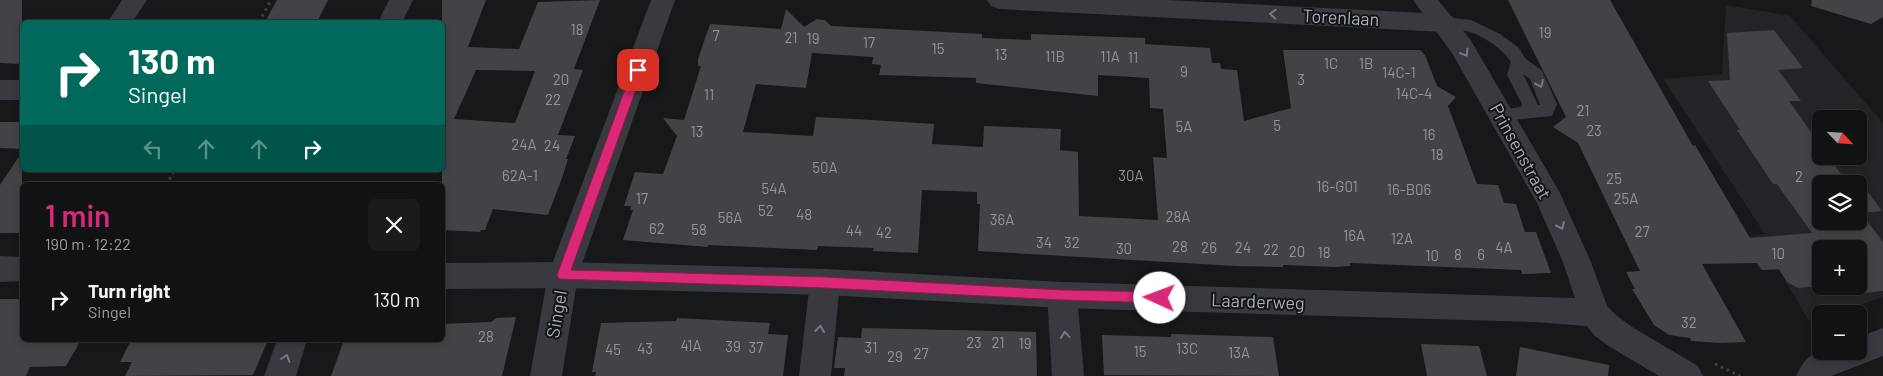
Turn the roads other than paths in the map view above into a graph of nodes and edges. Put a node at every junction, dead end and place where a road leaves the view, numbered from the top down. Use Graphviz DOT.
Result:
graph roads {
  1 [pos="135,0"];
  2 [pos="401,0"];
  3 [pos="663,0"];
  4 [pos="999,0"];
  5 [pos="1426,0"];
  6 [pos="121,20"];
  7 [pos="391,20"];
  8 [pos="1444,23"];
  9 [pos="1519,62"];
  10 [pos="0,90"];
  11 [pos="20,90"];
  12 [pos="1528,112"];
  13 [pos="1502,115"];
  14 [pos="0,269"];
  15 [pos="20,269"];
  16 [pos="563,275"];
  17 [pos="445,276"];
  18 [pos="825,282"];
  19 [pos="1062,295"];
  20 [pos="1594,313"];
  21 [pos="291,342"];
  22 [pos="1883,342"];
  23 [pos="1867,348"];
  24 [pos="1833,360"];
  25 [pos="1688,375"];
  26 [pos="280,376"];
  27 [pos="546,376"];
  28 [pos="815,376"];
  29 [pos="1068,376"];
  30 [pos="1812,376"];
  1 -- 6 [label="street"];
  2 -- 7 [label="street"];
  3 -- 16 [label="street, Singel"];
  8 -- 4 [label="street, Torenlaan, one-way"];
  5 -- 8 [label="street, Prinsenstraat"];
  8 -- 9 [label="lane"];
  8 -- 13 [label="street, Prinsenstraat, one-way"];
  9 -- 12 [label="lane"];
  9 -- 12 [label="lane, one-way"];
  10 -- 11 [label="street"];
  12 -- 13 [label="lane"];
  13 -- 20 [label="street, Prinsenstraat, one-way"];
  14 -- 15 [label="street"];
  16 -- 17 [label="street, Laarderweg"];
  16 -- 18 [label="street, Laarderweg"];
  16 -- 27 [label="street, Singel"];
  18 -- 19 [label="street, Laarderweg"];
  28 -- 18 [label="street, one-way"];
  19 -- 20 [label="street, Laarderweg"];
  29 -- 19 [label="street, one-way"];
  20 -- 25 [label="street"];
  26 -- 21 [label="street, one-way"];
  22 -- 23 [label="street"];
  24 -- 30 [label="street"];
}
